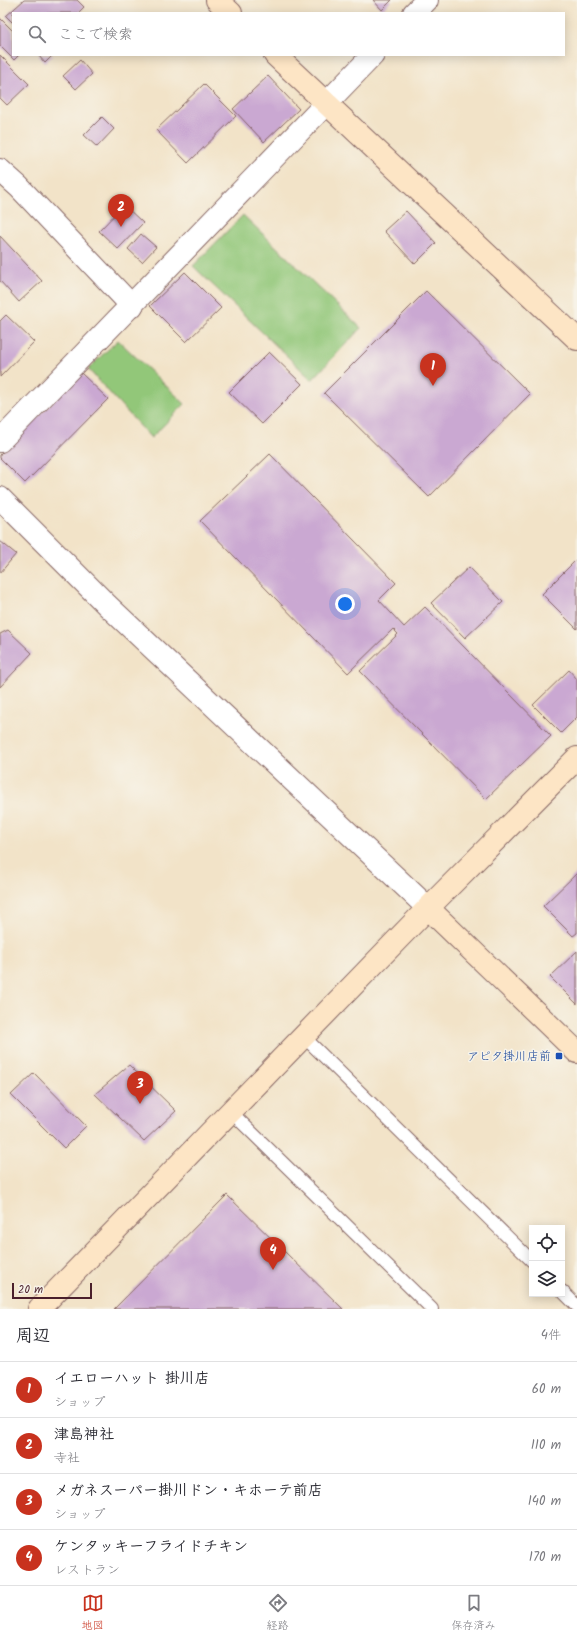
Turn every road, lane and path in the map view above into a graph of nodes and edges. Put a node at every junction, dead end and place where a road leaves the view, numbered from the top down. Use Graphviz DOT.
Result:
graph roads {
  1 [pos="217,0"];
  2 [pos="427,0"];
  3 [pos="230,12"];
  4 [pos="415,12"];
  5 [pos="276,56"];
  6 [pos="372,56"];
  7 [pos="326,104"];
  8 [pos="0,170"];
  9 [pos="132,306"];
  10 [pos="577,339"];
  11 [pos="0,442"];
  12 [pos="0,498"];
  13 [pos="577,758"];
  14 [pos="428,908"];
  15 [pos="303,1036"];
  16 [pos="577,1052"];
  17 [pos="230,1111"];
  18 [pos="529,1258"];
  19 [pos="565,1294"];
  20 [pos="577,1306"];
  21 [pos="39,1309"];
  22 [pos="432,1309"];
  1 -- 3 [label="street"];
  2 -- 4 [label="street"];
  5 -- 7 [label="street"];
  6 -- 7 [label="street"];
  7 -- 9 [label="street"];
  7 -- 10 [label="street"];
  8 -- 9 [label="street"];
  9 -- 11 [label="street"];
  12 -- 14 [label="street"];
  13 -- 14 [label="street"];
  14 -- 15 [label="street"];
  14 -- 16 [label="street"];
  15 -- 17 [label="street"];
  15 -- 18 [label="lane"];
  17 -- 21 [label="street"];
  17 -- 22 [label="lane"];
  19 -- 20 [label="lane"];
}
